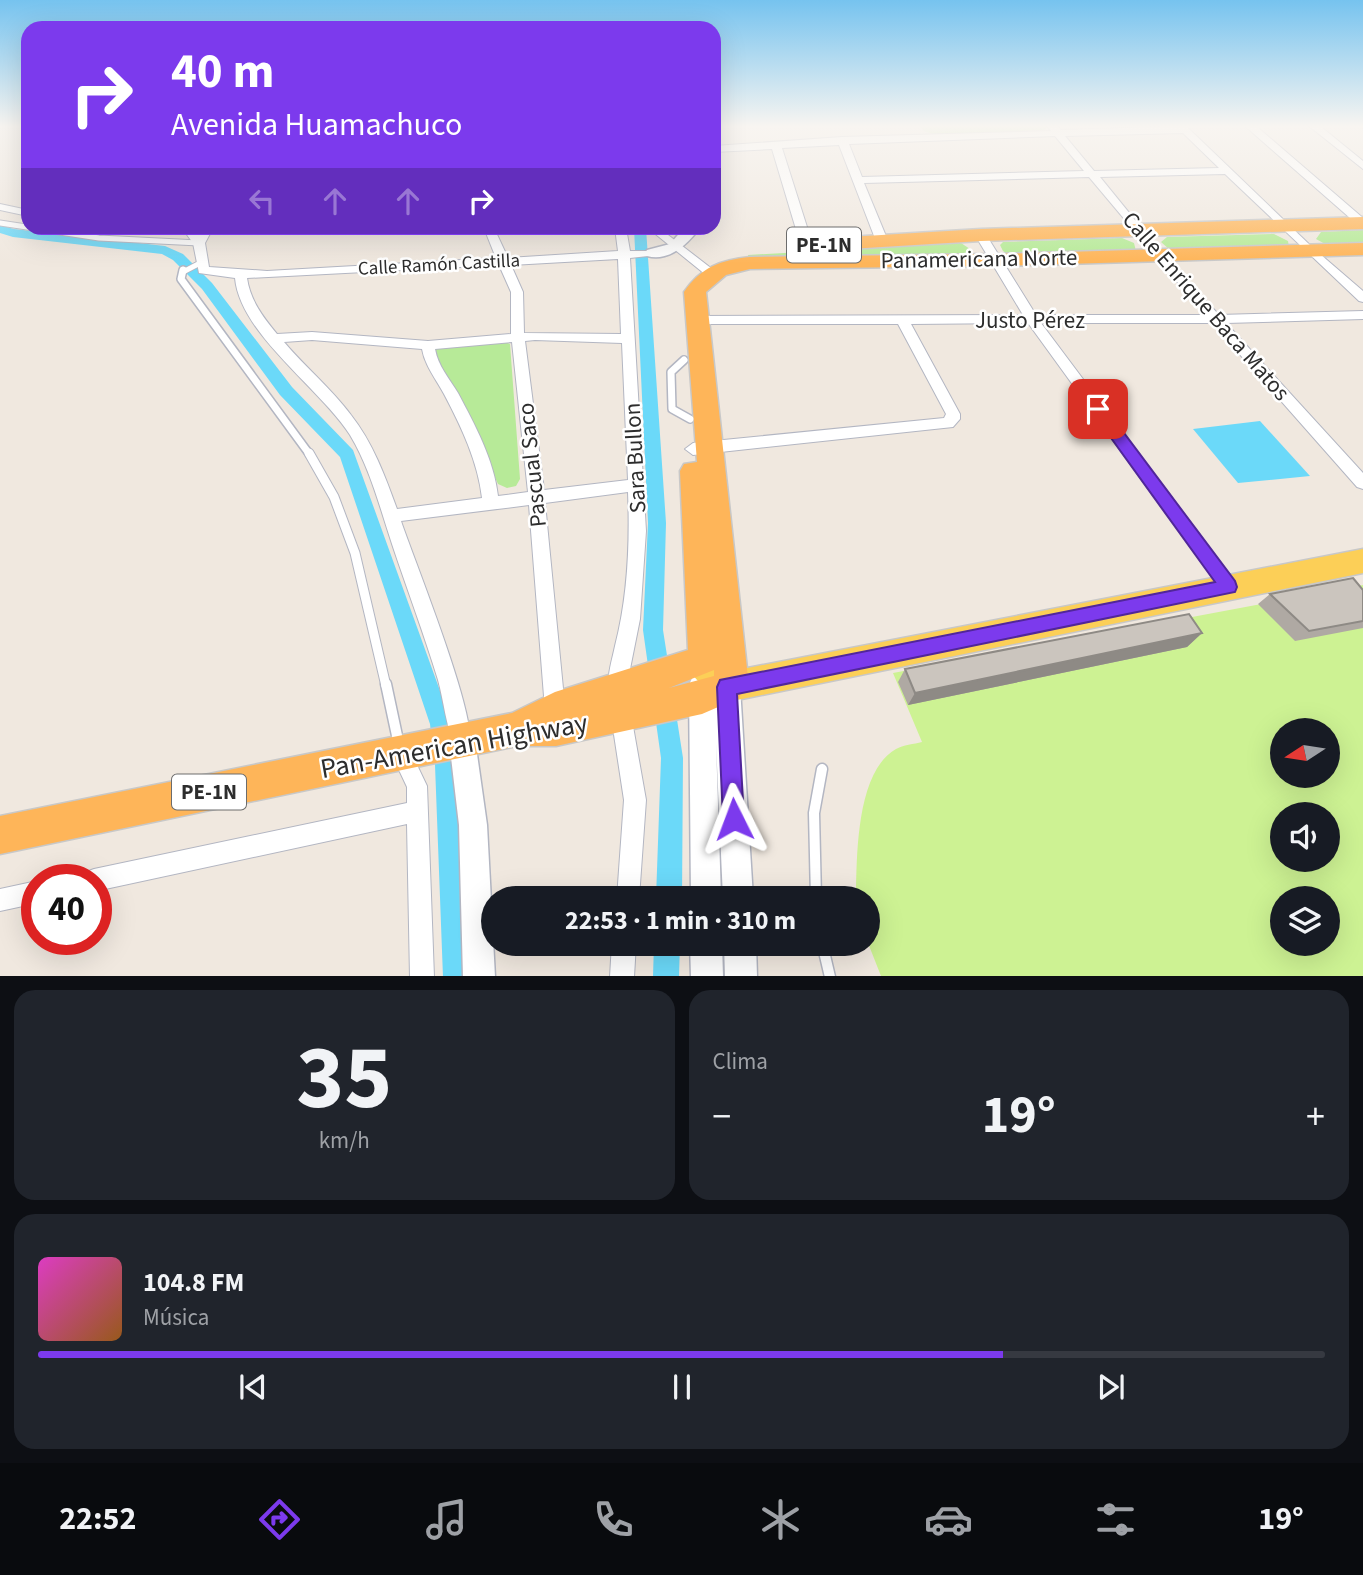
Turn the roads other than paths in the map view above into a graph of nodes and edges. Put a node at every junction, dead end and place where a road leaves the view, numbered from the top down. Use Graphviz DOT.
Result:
graph roads {
  1 [pos="1227,171"];
  2 [pos="784,172"];
  3 [pos="855,172"];
  4 [pos="1190,172"];
  5 [pos="1303,172"];
  6 [pos="1091,173"];
  7 [pos="859,180"];
  8 [pos="0,207"];
  9 [pos="21,212"];
  10 [pos="0,223"];
  11 [pos="1362,223"];
  12 [pos="21,226"];
  13 [pos="1283,226"];
  14 [pos="1136,230"];
  15 [pos="75,235"];
  16 [pos="193,235"];
  17 [pos="204,235"];
  18 [pos="492,235"];
  19 [pos="623,235"];
  20 [pos="661,235"];
  21 [pos="686,235"];
  22 [pos="981,235"];
  23 [pos="882,241"];
  24 [pos="199,243"];
  25 [pos="807,246"];
  26 [pos="675,247"];
  27 [pos="1363,249"];
  28 [pos="1309,250"];
  29 [pos="653,253"];
  30 [pos="628,254"];
  31 [pos="1157,254"];
  32 [pos="997,260"];
  33 [pos="503,262"];
  34 [pos="195,267"];
  35 [pos="703,267"];
  36 [pos="241,274"];
  37 [pos="1363,298"];
  38 [pos="1363,315"];
  39 [pos="1215,319"];
  40 [pos="696,320"];
  41 [pos="903,320"];
  42 [pos="1032,320"];
  43 [pos="274,338"];
  44 [pos="518,338"];
  45 [pos="629,339"];
  46 [pos="428,345"];
  47 [pos="702,449"];
  48 [pos="1363,484"];
  49 [pos="637,485"];
  50 [pos="535,497"];
  51 [pos="491,503"];
  52 [pos="390,516"];
  53 [pos="1363,561"];
  54 [pos="1228,587"];
  55 [pos="702,683"];
  56 [pos="630,699"];
  57 [pos="555,709"];
  58 [pos="517,729"];
  59 [pos="433,747"];
  60 [pos="822,769"];
  61 [pos="419,811"];
  62 [pos="0,835"];
  63 [pos="112,876"];
  64 [pos="629,886"];
  65 [pos="706,886"];
  66 [pos="736,886"];
  67 [pos="816,886"];
  68 [pos="21,895"];
  69 [pos="0,900"];
  70 [pos="623,956"];
  71 [pos="706,956"];
  72 [pos="740,956"];
  73 [pos="825,956"];
  74 [pos="422,976"];
  75 [pos="479,976"];
  76 [pos="622,976"];
  77 [pos="707,976"];
  78 [pos="741,976"];
  79 [pos="830,976"];
  1 -- 13 [label="street"];
  2 -- 25 [label="street"];
  3 -- 7 [label="street"];
  4 -- 6 [label="street"];
  5 -- 11 [label="street"];
  6 -- 7 [label="street"];
  6 -- 14 [label="street, Calle Enrique Baca Matos"];
  7 -- 23 [label="street"];
  8 -- 9 [label="street"];
  10 -- 12 [label="lane"];
  11 -- 13 [label="highway, Panamericana Norte / PE-1N"];
  13 -- 14 [label="highway, Panamericana Norte / PE-1N"];
  13 -- 28 [label="street"];
  14 -- 22 [label="highway, Panamericana Norte / PE-1N"];
  14 -- 31 [label="street, Calle Enrique Baca Matos"];
  15 -- 24 [label="lane"];
  16 -- 24 [label="street"];
  17 -- 24 [label="street"];
  18 -- 33 [label="street, Pascual Saco"];
  19 -- 30 [label="street, Sara Bullon"];
  20 -- 26 [label="street"];
  21 -- 26 [label="street"];
  22 -- 23 [label="highway, Panamericana Norte / PE-1N"];
  22 -- 32 [label="street"];
  23 -- 25 [label="highway, Panamericana Norte / PE-1N"];
  24 -- 34 [label="street"];
  25 -- 35 [label="highway, Panamericana Norte / PE-1N"];
  26 -- 29 [label="street, Calle Ramón Castilla"];
  26 -- 35 [label="street"];
  27 -- 28 [label="highway, Panamericana Norte / PE-1N"];
  28 -- 31 [label="highway, Panamericana Norte / PE-1N"];
  28 -- 37 [label="street"];
  29 -- 30 [label="street, Calle Ramón Castilla"];
  30 -- 33 [label="street, Calle Ramón Castilla"];
  30 -- 45 [label="street, Sara Bullon"];
  31 -- 32 [label="highway, Panamericana Norte / PE-1N"];
  31 -- 39 [label="street, Calle Enrique Baca Matos"];
  32 -- 35 [label="highway, Panamericana Norte / PE-1N"];
  32 -- 42 [label="street"];
  33 -- 36 [label="street, Calle Ramón Castilla"];
  33 -- 44 [label="street, Pascual Saco"];
  34 -- 36 [label="street, Calle Ramón Castilla"];
  34 -- 59 [label="lane"];
  35 -- 40 [label="highway"];
  35 -- 47 [label="highway"];
  36 -- 43 [label="street"];
  38 -- 39 [label="street, Justo Pérez"];
  39 -- 42 [label="street, Justo Pérez"];
  39 -- 48 [label="street, Calle Enrique Baca Matos"];
  40 -- 41 [label="street, Justo Pérez"];
  40 -- 47 [label="highway"];
  41 -- 42 [label="street, Justo Pérez"];
  41 -- 47 [label="street"];
  42 -- 54 [label="street"];
  43 -- 46 [label="street"];
  43 -- 52 [label="street"];
  44 -- 45 [label="street"];
  44 -- 46 [label="street"];
  44 -- 50 [label="street, Pascual Saco"];
  45 -- 49 [label="street, Sara Bullon"];
  46 -- 51 [label="street"];
  47 -- 55 [label="highway"];
  47 -- 55 [label="highway"];
  49 -- 50 [label="street"];
  49 -- 56 [label="street, Sara Bullon"];
  50 -- 51 [label="street"];
  50 -- 57 [label="street, Pascual Saco"];
  51 -- 52 [label="street"];
  52 -- 59 [label="street"];
  53 -- 54 [label="main road"];
  54 -- 55 [label="main road"];
  55 -- 56 [label="highway, Pan-American Highway / PE-1N"];
  55 -- 65 [label="street"];
  55 -- 66 [label="street"];
  56 -- 57 [label="highway, PE-1N"];
  56 -- 58 [label="highway, Pan-American Highway / PE-1N"];
  56 -- 64 [label="street, Sara Bullon"];
  57 -- 58 [label="highway, PE-1N"];
  58 -- 59 [label="highway, Pan-American Highway / PE-1N"];
  59 -- 61 [label="street"];
  59 -- 62 [label="highway, Pan-American Highway / PE-1N"];
  59 -- 75 [label="street"];
  60 -- 67 [label="lane"];
  61 -- 63 [label="street"];
  61 -- 74 [label="street"];
  68 -- 69 [label="street"];
  70 -- 76 [label="street"];
  71 -- 77 [label="street"];
  72 -- 78 [label="street"];
  73 -- 79 [label="lane"];
}
